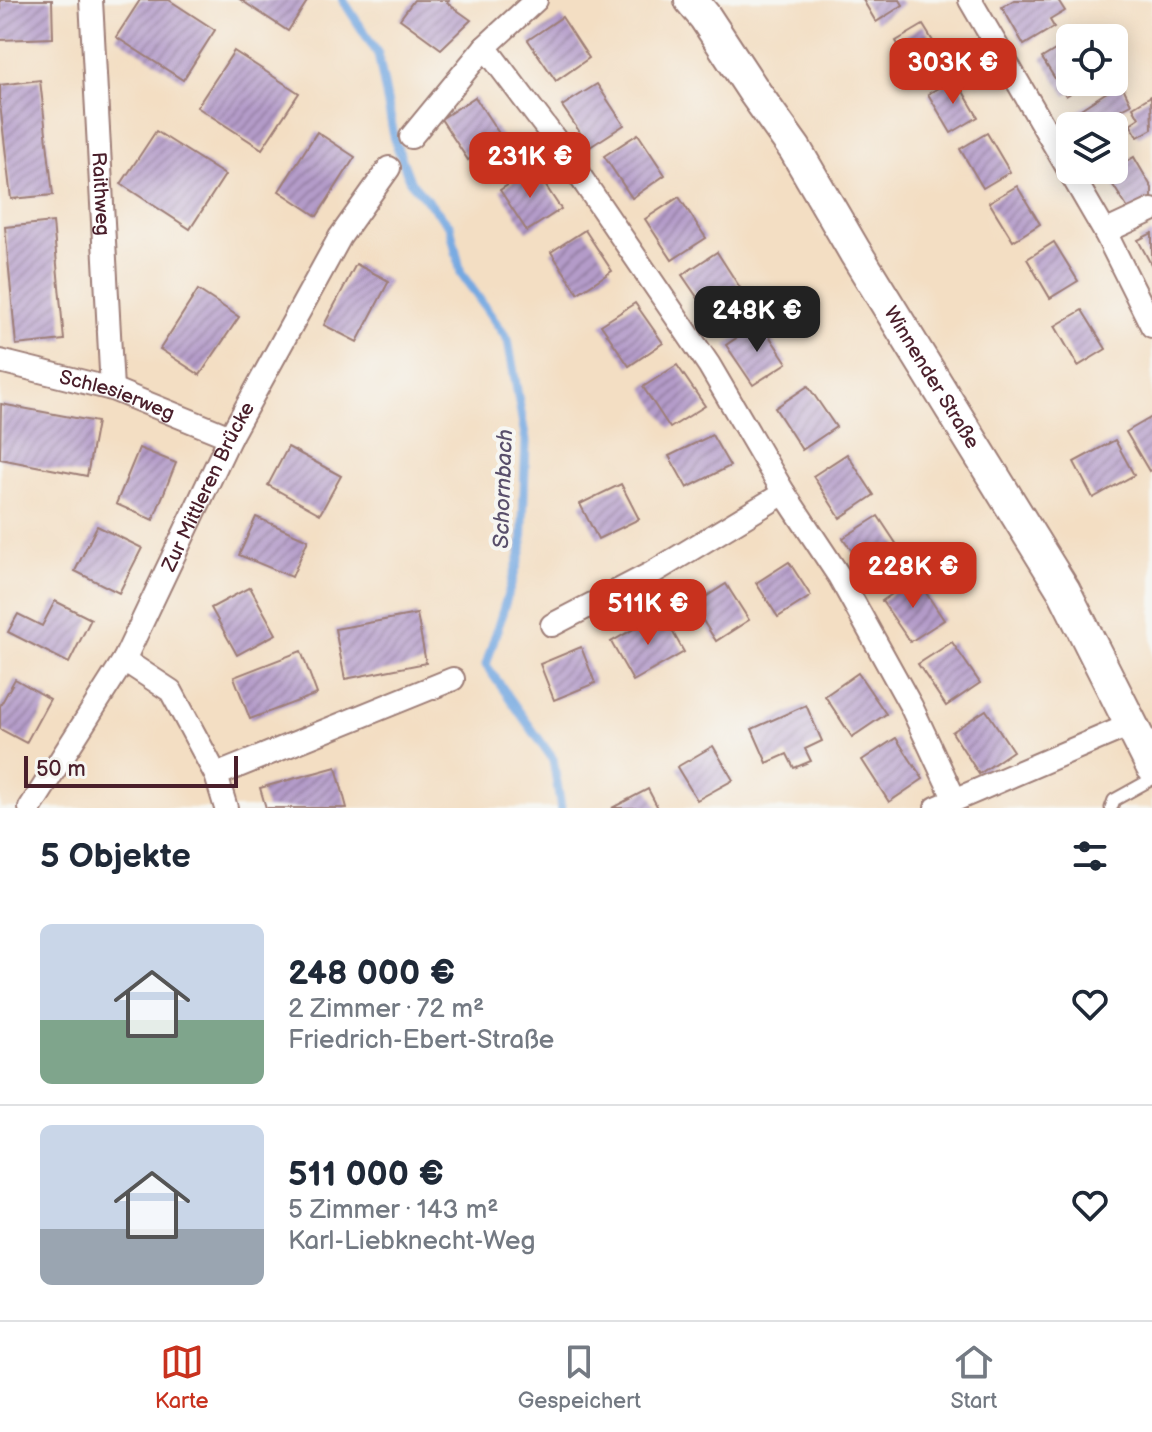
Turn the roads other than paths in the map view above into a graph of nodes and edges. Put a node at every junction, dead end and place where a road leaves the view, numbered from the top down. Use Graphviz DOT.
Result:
graph roads {
  1 [pos="91,0"];
  2 [pos="536,0"];
  3 [pos="691,0"];
  4 [pos="970,0"];
  5 [pos="485,47"];
  6 [pos="411,137"];
  7 [pos="389,168"];
  8 [pos="1152,210"];
  9 [pos="1105,232"];
  10 [pos="1152,326"];
  11 [pos="0,361"];
  12 [pos="112,389"];
  13 [pos="230,437"];
  14 [pos="784,493"];
  15 [pos="552,625"];
  16 [pos="124,660"];
  17 [pos="453,679"];
  18 [pos="1130,725"];
  19 [pos="1152,766"];
  20 [pos="216,775"];
  21 [pos="1152,779"];
  22 [pos="946,804"];
  23 [pos="30,808"];
  24 [pos="226,808"];
  25 [pos="1111,808"];
  1 -- 12 [label="street, Raithweg"];
  2 -- 5 [label="street"];
  3 -- 18 [label="street, Winnender Straße"];
  4 -- 9 [label="street"];
  5 -- 6 [label="street"];
  5 -- 14 [label="street"];
  7 -- 13 [label="street, Zur Mittleren Brücke"];
  8 -- 9 [label="street"];
  9 -- 10 [label="street"];
  11 -- 12 [label="street, Schlesierweg"];
  12 -- 13 [label="street, Schlesierweg"];
  13 -- 16 [label="street, Zur Mittleren Brücke"];
  14 -- 15 [label="street"];
  14 -- 22 [label="street"];
  16 -- 20 [label="street"];
  16 -- 23 [label="street, Zur Mittleren Brücke"];
  17 -- 20 [label="street"];
  18 -- 19 [label="street, Winnender Straße"];
  18 -- 22 [label="street"];
  20 -- 24 [label="street"];
  21 -- 25 [label="lane"];
}
